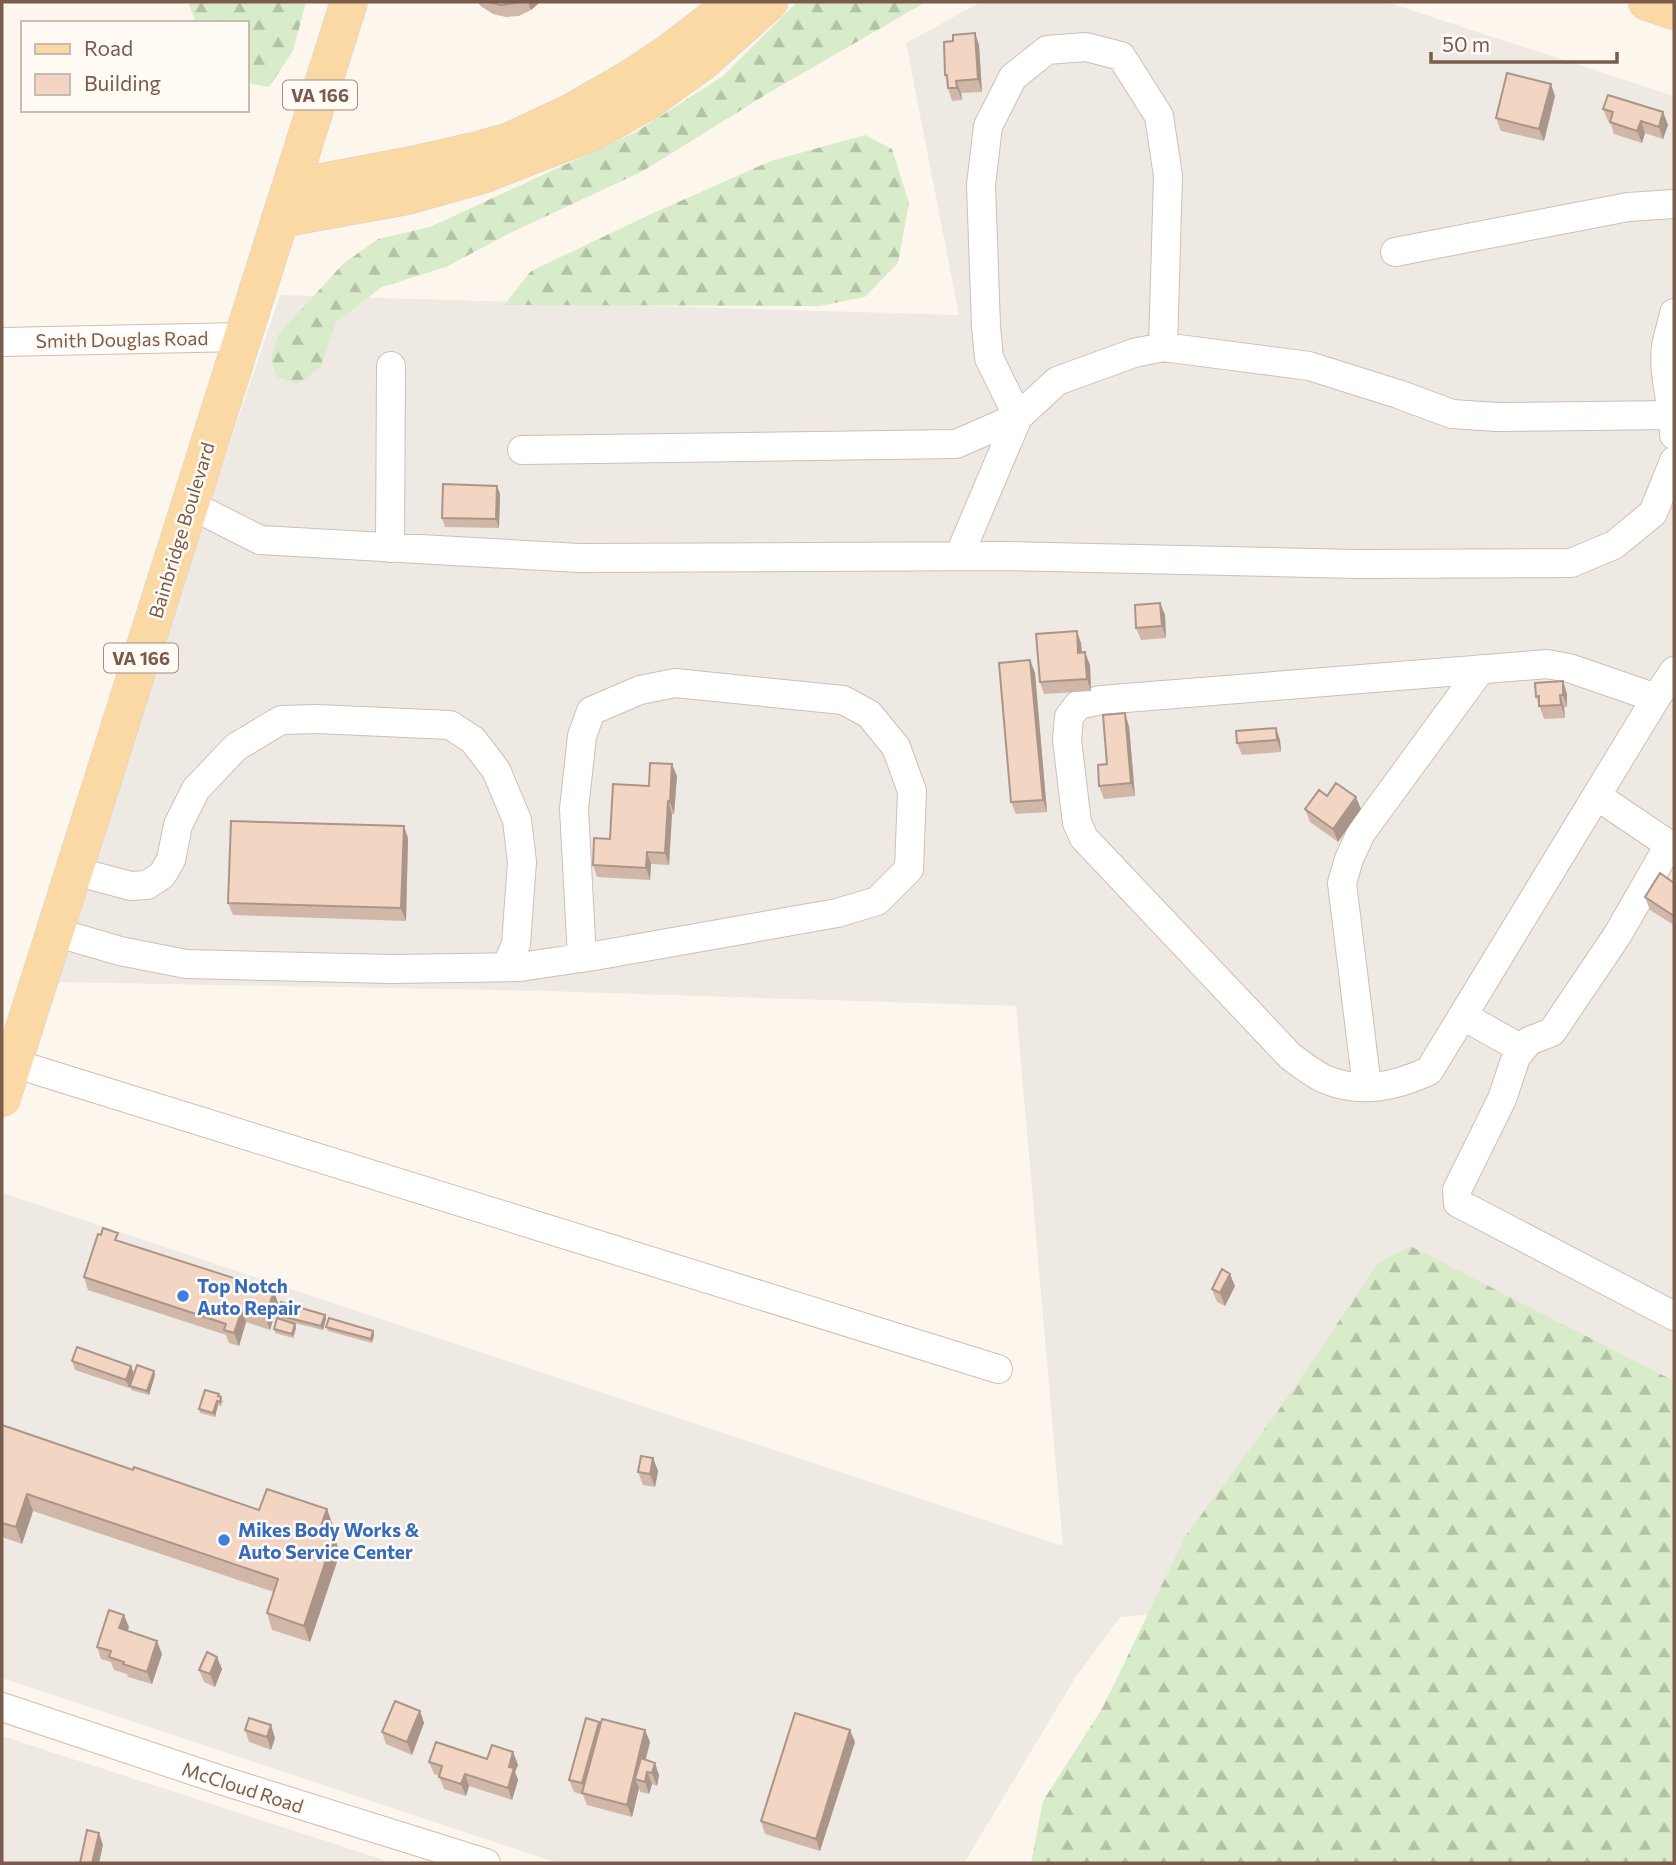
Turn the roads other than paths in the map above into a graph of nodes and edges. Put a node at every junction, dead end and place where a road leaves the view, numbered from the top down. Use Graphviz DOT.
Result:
graph roads {
  1 [pos="349,2"];
  2 [pos="735,2"];
  3 [pos="769,2"];
  4 [pos="1647,2"];
  5 [pos="1674,11"];
  6 [pos="286,203"];
  7 [pos="1674,204"];
  8 [pos="1395,251"];
  9 [pos="1674,313"];
  10 [pos="242,337"];
  11 [pos="2,342"];
  12 [pos="1163,347"];
  13 [pos="391,366"];
  14 [pos="1674,415"];
  15 [pos="1018,417"];
  16 [pos="1674,435"];
  17 [pos="522,450"];
  18 [pos="1674,461"];
  19 [pos="189,504"];
  20 [pos="390,548"];
  21 [pos="959,556"];
  22 [pos="1481,669"];
  23 [pos="1674,670"];
  24 [pos="1656,698"];
  25 [pos="1597,796"];
  26 [pos="1672,846"];
  27 [pos="74,871"];
  28 [pos="55,932"];
  29 [pos="582,958"];
  30 [pos="506,967"];
  31 [pos="1462,1016"];
  32 [pos="1522,1049"];
  33 [pos="13,1063"];
  34 [pos="1367,1087"];
  35 [pos="2,1098"];
  36 [pos="1674,1315"];
  37 [pos="998,1369"];
  38 [pos="2,1707"];
  39 [pos="486,1863"];
  1 -- 6 [label="main road, Bainbridge Boulevard / VA 166"];
  2 -- 6 [label="main road"];
  3 -- 6 [label="main road"];
  4 -- 5 [label="main road"];
  6 -- 10 [label="main road, Bainbridge Boulevard / VA 166"];
  7 -- 8 [label="street"];
  9 -- 14 [label="street"];
  10 -- 11 [label="street, Smith Douglas Road"];
  10 -- 19 [label="main road, Bainbridge Boulevard / VA 166"];
  12 -- 14 [label="street"];
  12 -- 15 [label="street"];
  12 -- 15 [label="street"];
  13 -- 20 [label="street"];
  14 -- 16 [label="street"];
  15 -- 17 [label="street"];
  15 -- 21 [label="street"];
  18 -- 21 [label="street"];
  19 -- 20 [label="street"];
  19 -- 27 [label="main road, Bainbridge Boulevard / VA 166"];
  20 -- 21 [label="street"];
  22 -- 24 [label="street"];
  22 -- 34 [label="street"];
  22 -- 34 [label="street"];
  23 -- 24 [label="street"];
  24 -- 25 [label="street"];
  25 -- 26 [label="street"];
  25 -- 31 [label="street"];
  26 -- 32 [label="street"];
  27 -- 28 [label="main road, Bainbridge Boulevard / VA 166"];
  27 -- 30 [label="street"];
  28 -- 30 [label="street"];
  28 -- 33 [label="main road, Bainbridge Boulevard / VA 166"];
  29 -- 29 [label="street"];
  29 -- 30 [label="street"];
  31 -- 32 [label="street"];
  31 -- 34 [label="street"];
  32 -- 36 [label="street"];
  33 -- 35 [label="main road, Bainbridge Boulevard / VA 166"];
  33 -- 37 [label="street"];
  38 -- 39 [label="street, McCloud Road"];
}
